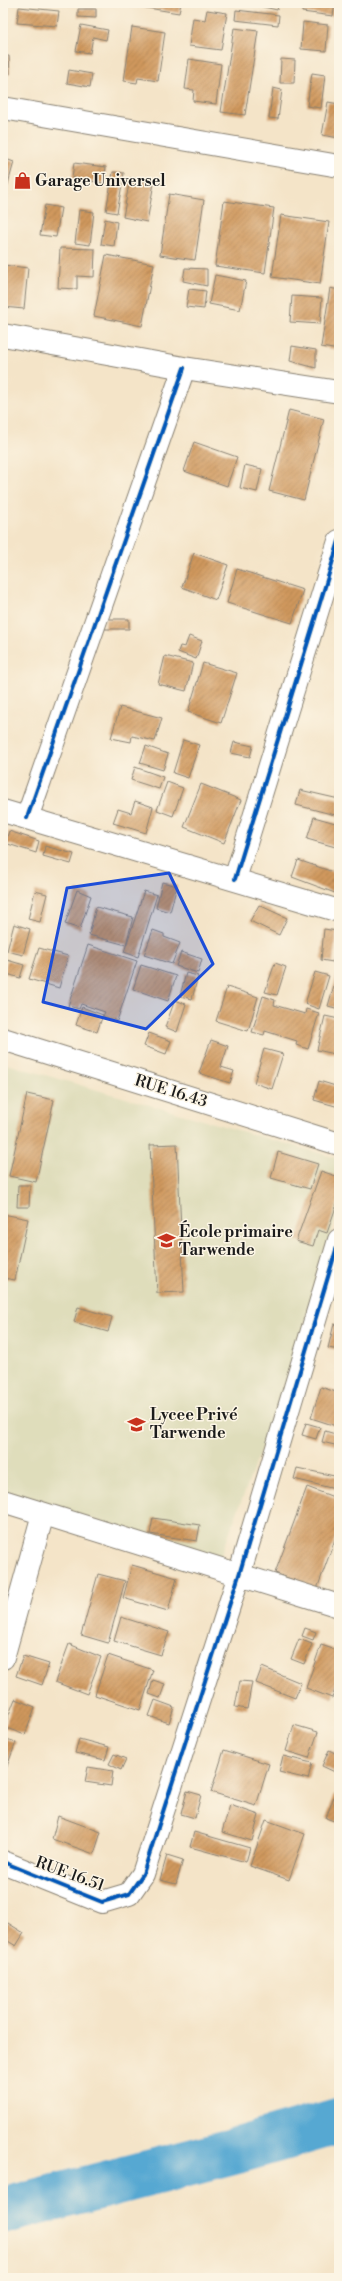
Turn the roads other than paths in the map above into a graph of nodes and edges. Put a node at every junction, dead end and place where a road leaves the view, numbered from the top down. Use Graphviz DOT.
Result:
graph roads {
  1 [pos="3,108"];
  2 [pos="339,166"];
  3 [pos="3,335"];
  4 [pos="184,368"];
  5 [pos="339,392"];
  6 [pos="339,541"];
  7 [pos="3,810"];
  8 [pos="27,818"];
  9 [pos="235,879"];
  10 [pos="339,911"];
  11 [pos="3,1039"];
  12 [pos="339,1144"];
  13 [pos="339,1240"];
  14 [pos="3,1501"];
  15 [pos="43,1514"];
  16 [pos="239,1575"];
  17 [pos="339,1606"];
  18 [pos="3,1658"];
  19 [pos="3,1862"];
  1 -- 2 [label="street"];
  3 -- 4 [label="street"];
  4 -- 5 [label="street"];
  4 -- 8 [label="street"];
  6 -- 9 [label="street"];
  7 -- 8 [label="street"];
  8 -- 9 [label="street"];
  9 -- 10 [label="street"];
  11 -- 12 [label="street, RUE 16.43"];
  13 -- 16 [label="street"];
  14 -- 15 [label="street"];
  15 -- 16 [label="street"];
  15 -- 18 [label="street"];
  16 -- 17 [label="street"];
  16 -- 19 [label="street, RUE 16.51"];
}
